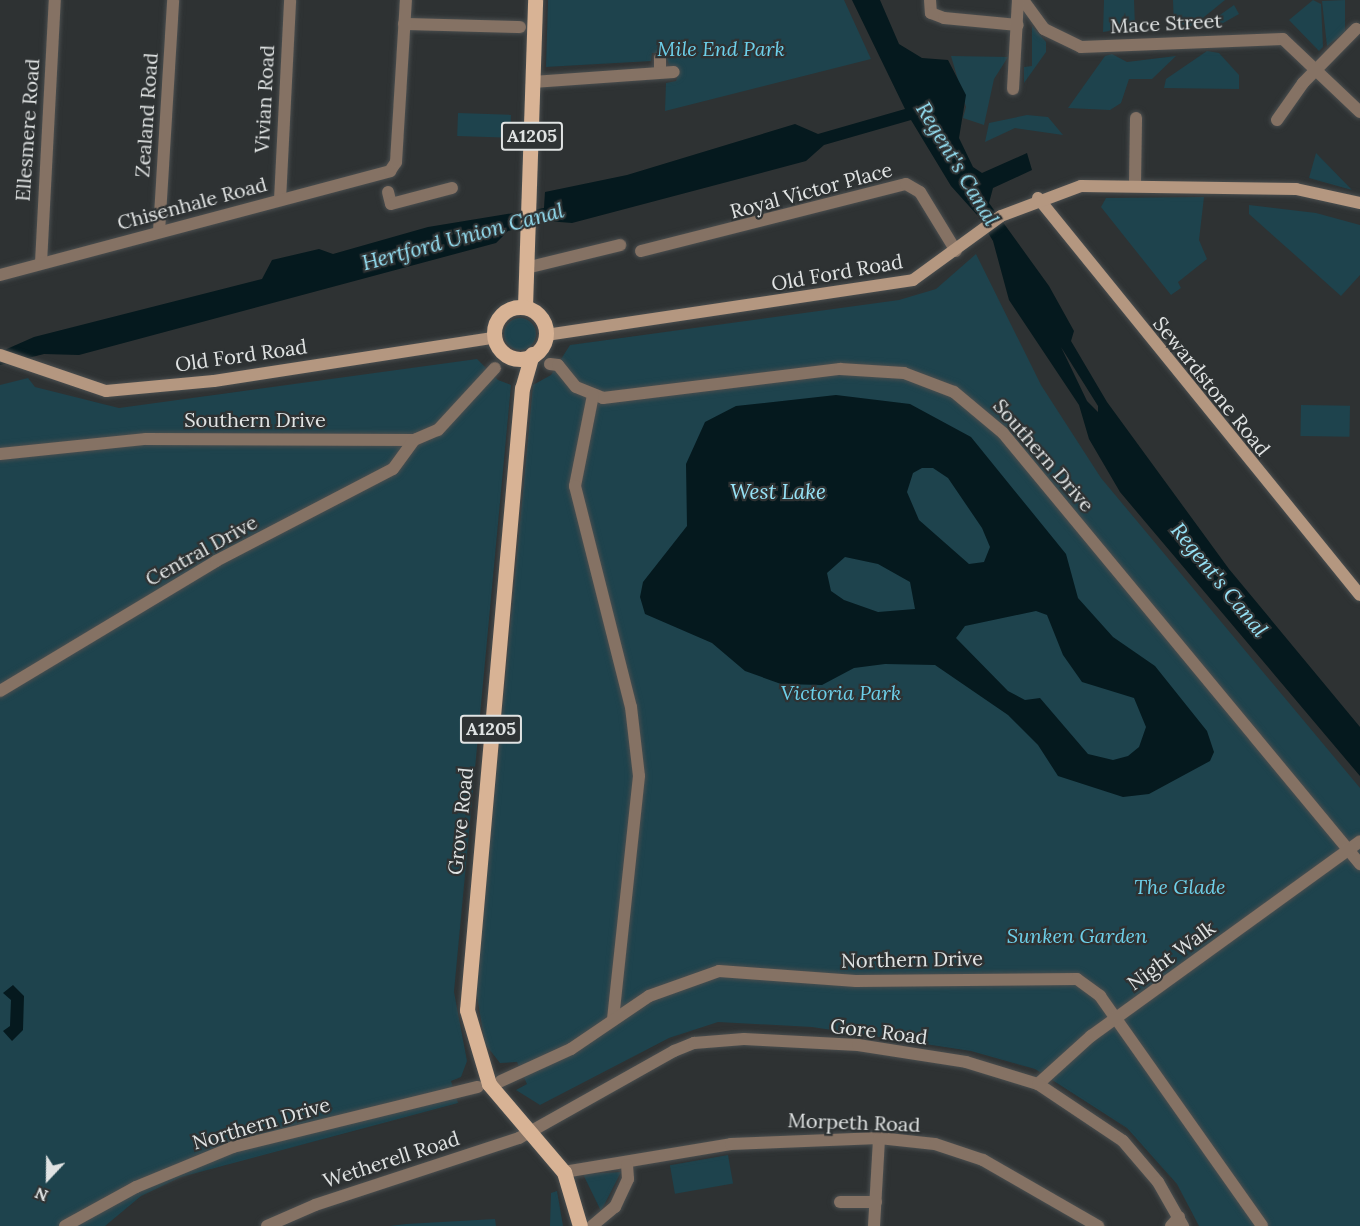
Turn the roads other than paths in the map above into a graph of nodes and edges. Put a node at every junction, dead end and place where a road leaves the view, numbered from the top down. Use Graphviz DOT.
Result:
graph roads {
  1 [pos="55,0"];
  2 [pos="173,0"];
  3 [pos="290,0"];
  4 [pos="406,0"];
  5 [pos="535,0"];
  6 [pos="930,0"];
  7 [pos="1018,0"];
  8 [pos="1023,0"];
  9 [pos="404,24"];
  10 [pos="1018,25"];
  11 [pos="520,27"];
  12 [pos="1356,29"];
  13 [pos="660,57"];
  14 [pos="1319,70"];
  15 [pos="660,72"];
  16 [pos="674,72"];
  17 [pos="533,82"];
  18 [pos="1013,89"];
  19 [pos="1360,112"];
  20 [pos="1136,118"];
  21 [pos="1277,120"];
  22 [pos="387,179"];
  23 [pos="1135,184"];
  24 [pos="452,188"];
  25 [pos="1038,198"];
  26 [pos="280,200"];
  27 [pos="1360,203"];
  28 [pos="159,232"];
  29 [pos="620,245"];
  30 [pos="641,251"];
  31 [pos="957,251"];
  32 [pos="36,265"];
  33 [pos="526,268"];
  34 [pos="0,275"];
  35 [pos="525,306"];
  36 [pos="546,335"];
  37 [pos="493,338"];
  38 [pos="534,352"];
  39 [pos="0,355"];
  40 [pos="512,358"];
  41 [pos="486,378"];
  42 [pos="522,388"];
  43 [pos="593,395"];
  44 [pos="414,440"];
  45 [pos="0,454"];
  46 [pos="1360,594"];
  47 [pos="0,691"];
  48 [pos="1360,841"];
  49 [pos="1348,849"];
  50 [pos="1360,864"];
  51 [pos="613,1018"];
  52 [pos="1116,1018"];
  53 [pos="501,1082"];
  54 [pos="1038,1084"];
  55 [pos="478,1087"];
  56 [pos="528,1134"];
  57 [pos="879,1138"];
  58 [pos="627,1165"];
  59 [pos="564,1172"];
  60 [pos="840,1202"];
  61 [pos="876,1202"];
  62 [pos="1178,1223"];
  63 [pos="65,1226"];
  64 [pos="267,1226"];
  65 [pos="580,1226"];
  66 [pos="592,1226"];
  67 [pos="874,1226"];
  68 [pos="1098,1226"];
  69 [pos="1262,1226"];
  1 -- 32 [label="street, Ellesmere Road"];
  2 -- 28 [label="street, Zealand Road"];
  3 -- 26 [label="street, Vivian Road"];
  4 -- 9 [label="street"];
  5 -- 17 [label="main road, A1205"];
  6 -- 10 [label="street"];
  7 -- 10 [label="street"];
  8 -- 14 [label="street, Mace Street"];
  9 -- 11 [label="street"];
  9 -- 22 [label="street"];
  10 -- 18 [label="street"];
  12 -- 14 [label="street"];
  13 -- 15 [label="street"];
  14 -- 19 [label="street, Mace Street"];
  14 -- 21 [label="street"];
  15 -- 16 [label="street"];
  15 -- 17 [label="street"];
  17 -- 33 [label="main road, A1205"];
  20 -- 23 [label="street"];
  22 -- 24 [label="street"];
  22 -- 26 [label="street, Chisenhale Road"];
  23 -- 25 [label="main road, Old Ford Road"];
  23 -- 27 [label="main road, Old Ford Road"];
  25 -- 31 [label="main road, Old Ford Road"];
  25 -- 46 [label="main road, Sewardstone Road"];
  26 -- 28 [label="street, Chisenhale Road"];
  28 -- 32 [label="street, Chisenhale Road"];
  29 -- 33 [label="street"];
  30 -- 31 [label="street, Royal Victor Place"];
  31 -- 36 [label="main road, Old Ford Road"];
  32 -- 34 [label="street, Chisenhale Road"];
  33 -- 35 [label="main road, A1205"];
  35 -- 36 [label="main road"];
  35 -- 37 [label="main road"];
  36 -- 38 [label="main road, Grove Road / A1205"];
  37 -- 39 [label="main road, Old Ford Road"];
  37 -- 40 [label="main road, Grove Road / A1205"];
  38 -- 40 [label="main road"];
  38 -- 42 [label="main road, Grove Road / A1205"];
  38 -- 43 [label="street"];
  40 -- 42 [label="main road, Grove Road / A1205"];
  41 -- 44 [label="street, Southern Drive"];
  42 -- 56 [label="main road, Grove Road / A1205"];
  43 -- 49 [label="street, Southern Drive"];
  43 -- 51 [label="street"];
  44 -- 45 [label="street, Southern Drive"];
  44 -- 47 [label="street, Central Drive"];
  48 -- 49 [label="street, Night Walk"];
  49 -- 50 [label="street, Southern Drive"];
  49 -- 52 [label="street, Night Walk"];
  51 -- 52 [label="street, Northern Drive"];
  51 -- 53 [label="street, Northern Drive"];
  52 -- 54 [label="street, Night Walk"];
  52 -- 69 [label="street, Northern Drive"];
  54 -- 56 [label="street, Gore Road"];
  54 -- 62 [label="street, Gore Road"];
  55 -- 63 [label="street, Northern Drive"];
  56 -- 59 [label="main road, A1205"];
  56 -- 64 [label="street, Wetherell Road"];
  57 -- 58 [label="street, Morpeth Road"];
  57 -- 61 [label="street"];
  57 -- 68 [label="street, Morpeth Road"];
  58 -- 59 [label="street, Morpeth Road"];
  58 -- 66 [label="street"];
  59 -- 65 [label="main road, A1205"];
  60 -- 61 [label="street"];
  61 -- 67 [label="street"];
}
